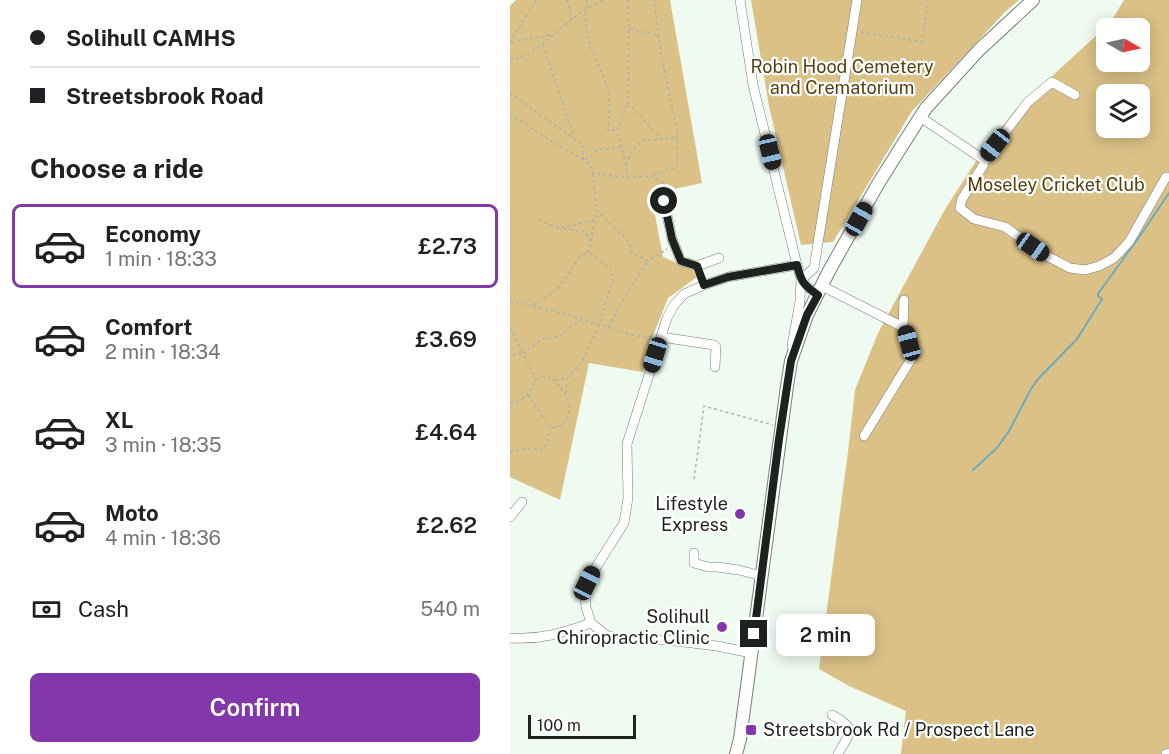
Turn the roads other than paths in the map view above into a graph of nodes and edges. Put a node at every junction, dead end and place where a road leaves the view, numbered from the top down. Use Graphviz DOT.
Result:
graph roads {
  1 [pos="740,0"];
  2 [pos="856,0"];
  3 [pos="1033,0"];
  4 [pos="1075,95"];
  5 [pos="920,117"];
  6 [pos="984,160"];
  7 [pos="1166,177"];
  8 [pos="664,201"];
  9 [pos="718,258"];
  10 [pos="797,265"];
  11 [pos="697,266"];
  12 [pos="814,268"];
  13 [pos="801,280"];
  14 [pos="704,285"];
  15 [pos="822,286"];
  16 [pos="904,300"];
  17 [pos="903,327"];
  18 [pos="661,337"];
  19 [pos="791,361"];
  20 [pos="715,367"];
  21 [pos="864,436"];
  22 [pos="522,502"];
  23 [pos="510,517"];
  24 [pos="694,553"];
  25 [pos="762,576"];
  26 [pos="591,623"];
  27 [pos="510,638"];
  28 [pos="752,653"];
  29 [pos="832,715"];
  30 [pos="739,754"];
  31 [pos="838,754"];
  1 -- 10 [label="street"];
  2 -- 12 [label="street"];
  3 -- 5 [label="main road"];
  4 -- 6 [label="street"];
  5 -- 6 [label="street"];
  5 -- 15 [label="main road"];
  6 -- 7 [label="street"];
  8 -- 11 [label="street"];
  9 -- 11 [label="street"];
  10 -- 13 [label="street"];
  10 -- 14 [label="street"];
  11 -- 14 [label="street"];
  12 -- 13 [label="street"];
  12 -- 15 [label="street"];
  13 -- 15 [label="street"];
  13 -- 19 [label="street"];
  14 -- 18 [label="street"];
  15 -- 17 [label="street"];
  15 -- 19 [label="main road"];
  16 -- 17 [label="street"];
  17 -- 21 [label="street"];
  18 -- 20 [label="street"];
  18 -- 26 [label="street"];
  19 -- 25 [label="main road"];
  22 -- 23 [label="street"];
  24 -- 25 [label="street"];
  25 -- 28 [label="main road"];
  26 -- 27 [label="street"];
  26 -- 28 [label="street"];
  28 -- 30 [label="main road"];
  29 -- 31 [label="street"];
}
